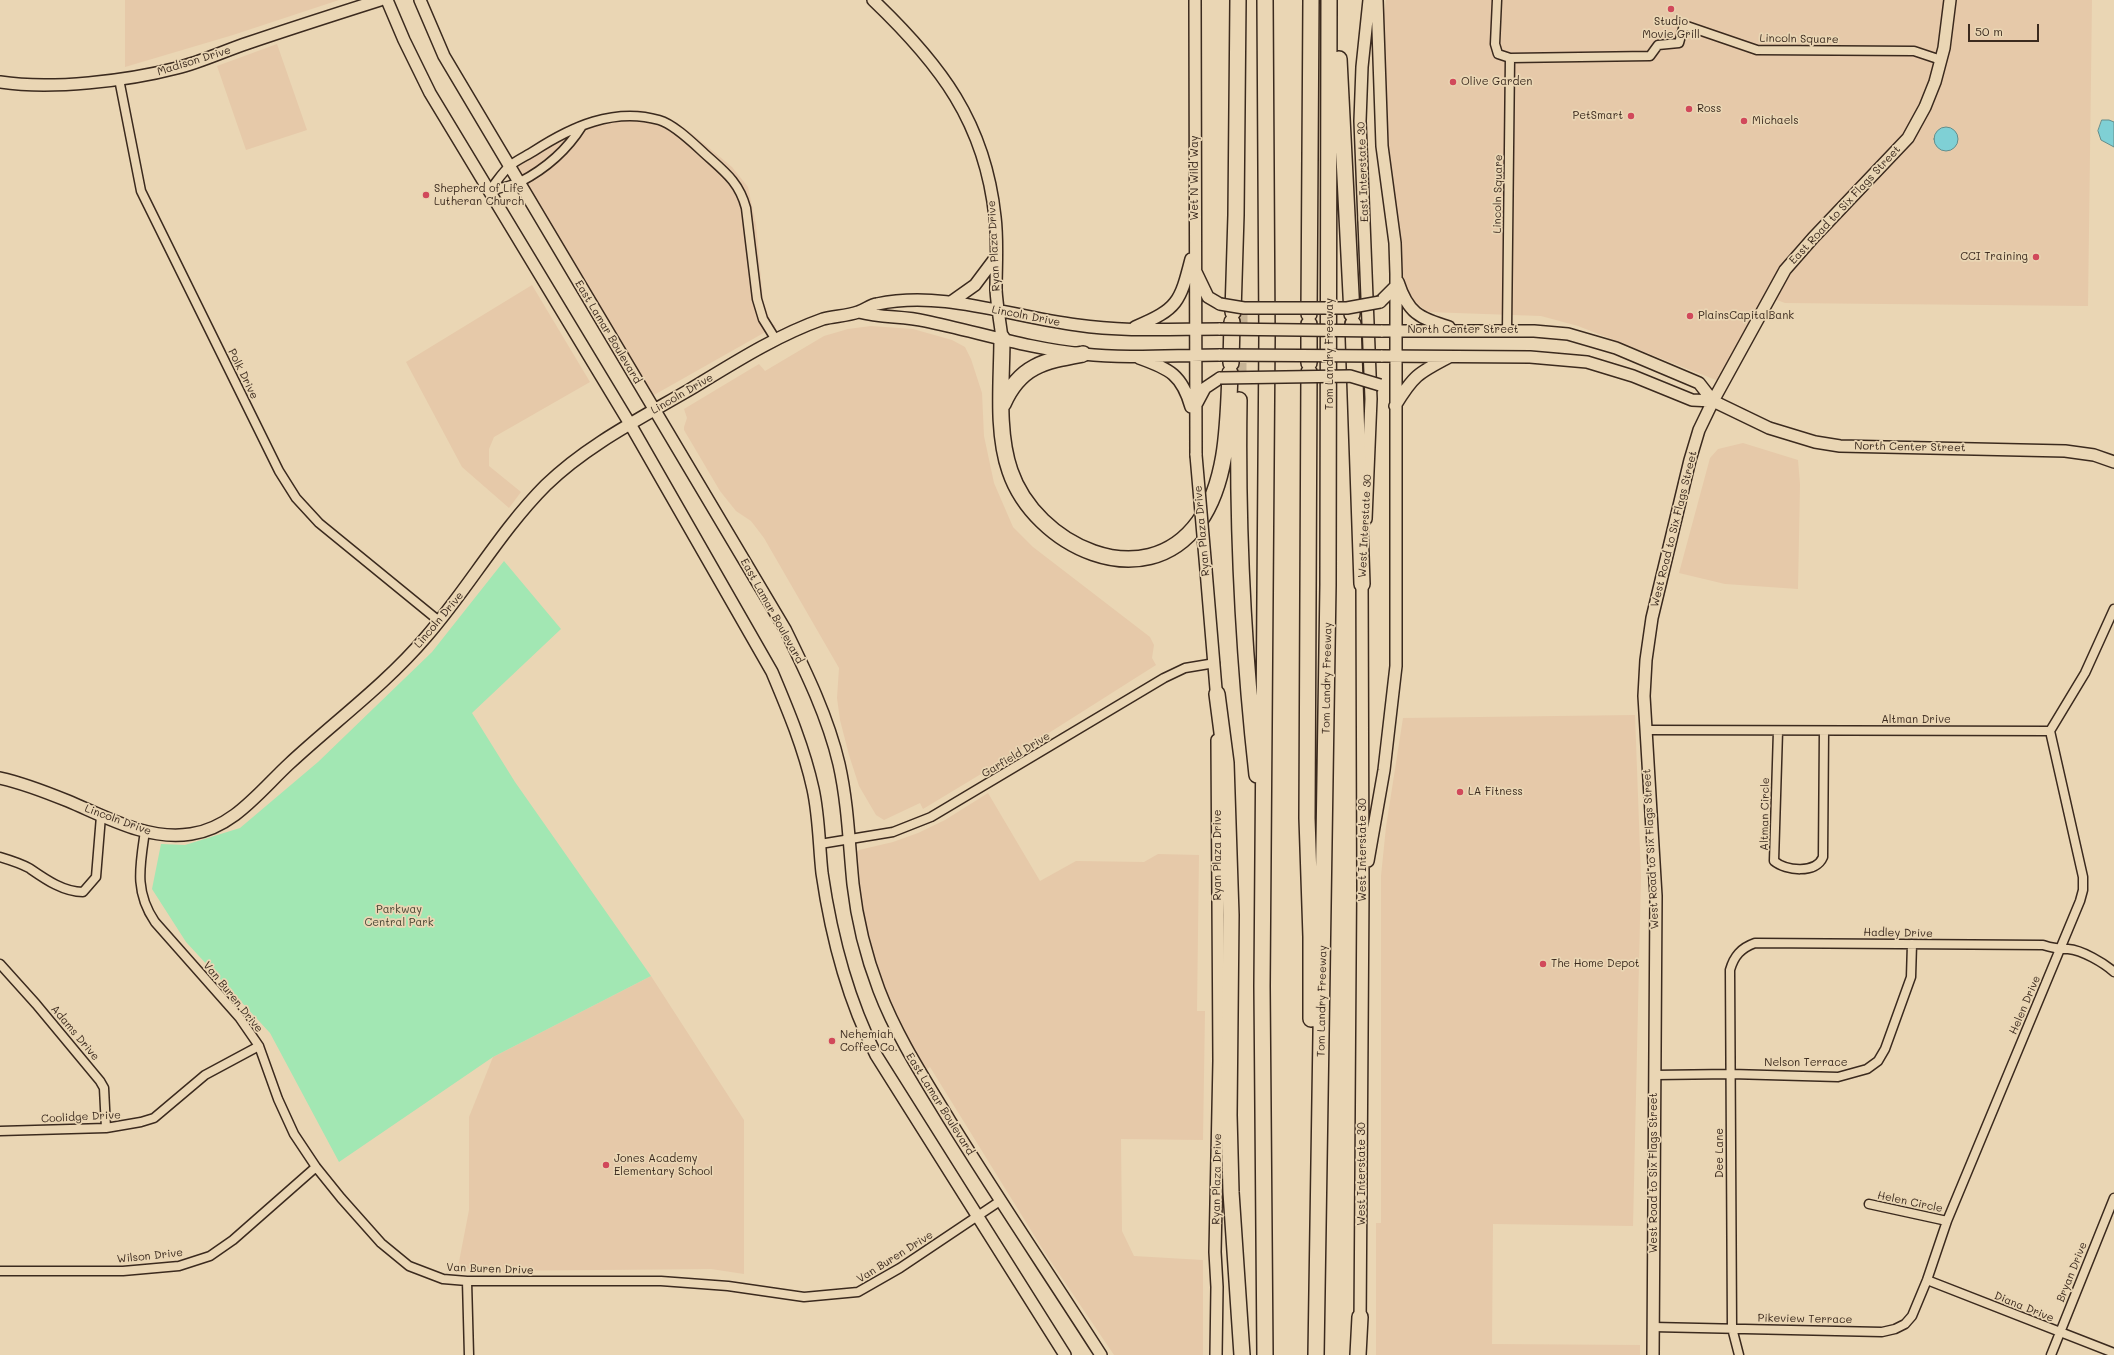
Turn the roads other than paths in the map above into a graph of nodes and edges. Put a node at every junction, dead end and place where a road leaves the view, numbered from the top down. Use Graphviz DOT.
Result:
graph roads {
  1 [pos="380,0"];
  2 [pos="387,0"];
  3 [pos="420,0"];
  4 [pos="873,0"];
  5 [pos="1195,0"];
  6 [pos="1238,0"];
  7 [pos="1265,0"];
  8 [pos="1311,0"];
  9 [pos="1329,0"];
  10 [pos="1336,0"];
  11 [pos="1370,0"];
  12 [pos="1377,0"];
  13 [pos="1497,0"];
  14 [pos="1950,0"];
  15 [pos="1510,58"];
  16 [pos="1941,60"];
  17 [pos="119,79"];
  18 [pos="0,82"];
  19 [pos="583,126"];
  20 [pos="510,166"];
  21 [pos="519,182"];
  22 [pos="489,191"];
  23 [pos="1195,243"];
  24 [pos="996,256"];
  25 [pos="1195,270"];
  26 [pos="1396,274"];
  27 [pos="1396,286"];
  28 [pos="951,302"];
  29 [pos="998,311"];
  30 [pos="859,312"];
  31 [pos="1233,320"];
  32 [pos="1130,329"];
  33 [pos="1196,329"];
  34 [pos="1396,330"];
  35 [pos="1461,331"];
  36 [pos="1508,331"];
  37 [pos="1002,338"];
  38 [pos="776,340"];
  39 [pos="1369,345"];
  40 [pos="1083,354"];
  41 [pos="1131,355"];
  42 [pos="1195,355"];
  43 [pos="1395,356"];
  44 [pos="1451,356"];
  45 [pos="1230,367"];
  46 [pos="1713,401"];
  47 [pos="1002,406"];
  48 [pos="1395,407"];
  49 [pos="655,410"];
  50 [pos="1195,413"];
  51 [pos="630,424"];
  52 [pos="2114,462"];
  53 [pos="1362,584"];
  54 [pos="2114,609"];
  55 [pos="439,621"];
  56 [pos="1215,663"];
  57 [pos="1217,694"];
  58 [pos="1646,730"];
  59 [pos="1778,731"];
  60 [pos="1824,731"];
  61 [pos="2050,731"];
  62 [pos="0,778"];
  63 [pos="101,816"];
  64 [pos="145,831"];
  65 [pos="850,839"];
  66 [pos="820,844"];
  67 [pos="1263,849"];
  68 [pos="0,857"];
  69 [pos="1363,890"];
  70 [pos="1912,944"];
  71 [pos="2060,950"];
  72 [pos="1738,952"];
  73 [pos="0,964"];
  74 [pos="2114,972"];
  75 [pos="259,1046"];
  76 [pos="1730,1074"];
  77 [pos="1655,1075"];
  78 [pos="1321,1085"];
  79 [pos="106,1128"];
  80 [pos="0,1131"];
  81 [pos="316,1167"];
  82 [pos="1000,1201"];
  83 [pos="2113,1203"];
  84 [pos="1869,1204"];
  85 [pos="977,1217"];
  86 [pos="1947,1221"];
  87 [pos="0,1271"];
  88 [pos="1927,1280"];
  89 [pos="467,1281"];
  90 [pos="1360,1317"];
  91 [pos="1653,1327"];
  92 [pos="1732,1328"];
  93 [pos="2059,1333"];
  94 [pos="2114,1353"];
  95 [pos="469,1355"];
  96 [pos="1065,1355"];
  97 [pos="1102,1355"];
  98 [pos="1216,1355"];
  99 [pos="1242,1355"];
  100 [pos="1265,1355"];
  101 [pos="1316,1355"];
  102 [pos="1359,1355"];
  103 [pos="1653,1355"];
  104 [pos="1739,1355"];
  105 [pos="2051,1355"];
  1 -- 17 [label="main road, Madison Drive"];
  2 -- 22 [label="main road"];
  3 -- 20 [label="main road, East Lamar Boulevard"];
  4 -- 24 [label="main road, Ryan Plaza Drive"];
  5 -- 23 [label="main road, Wet N Wild Way"];
  6 -- 31 [label="highway"];
  7 -- 67 [label="highway"];
  8 -- 78 [label="highway"];
  9 -- 78 [label="highway, Tom Landry Freeway"];
  10 -- 53 [label="highway"];
  11 -- 39 [label="main road, East Interstate 30"];
  12 -- 26 [label="main road"];
  13 -- 15 [label="street"];
  14 -- 16 [label="main road, East Road to Six Flags Street"];
  15 -- 16 [label="street, Lincoln Square"];
  15 -- 36 [label="street, Lincoln Square"];
  16 -- 46 [label="main road, East Road to Six Flags Street"];
  17 -- 18 [label="main road, Madison Drive"];
  17 -- 55 [label="street, Polk Drive"];
  19 -- 20 [label="street"];
  19 -- 21 [label="street"];
  19 -- 38 [label="street"];
  20 -- 21 [label="main road, East Lamar Boulevard"];
  20 -- 22 [label="street"];
  21 -- 22 [label="street"];
  21 -- 49 [label="main road, East Lamar Boulevard"];
  22 -- 51 [label="main road"];
  23 -- 25 [label="main road, Wet N Wild Way"];
  23 -- 32 [label="main road"];
  24 -- 28 [label="main road"];
  24 -- 29 [label="main road, Ryan Plaza Drive"];
  25 -- 27 [label="main road, bridge"];
  25 -- 33 [label="main road, Wet N Wild Way"];
  26 -- 27 [label="main road"];
  26 -- 35 [label="main road"];
  27 -- 34 [label="main road"];
  28 -- 29 [label="main road, Lincoln Drive"];
  28 -- 30 [label="main road, Lincoln Drive"];
  29 -- 32 [label="main road, Lincoln Drive"];
  29 -- 37 [label="main road, Ryan Plaza Drive"];
  30 -- 37 [label="main road, Lincoln Drive"];
  30 -- 38 [label="main road, Lincoln Drive"];
  31 -- 33 [label="main road, North Center Street"];
  31 -- 34 [label="main road, North Center Street, bridge"];
  31 -- 45 [label="highway"];
  32 -- 33 [label="main road, Lincoln Drive"];
  33 -- 42 [label="main road, Wet N Wild Way"];
  34 -- 35 [label="main road, North Center Street"];
  34 -- 43 [label="main road"];
  35 -- 36 [label="main road, North Center Street"];
  36 -- 46 [label="main road, North Center Street"];
  37 -- 40 [label="main road, Lincoln Drive"];
  37 -- 47 [label="highway"];
  38 -- 49 [label="main road, Lincoln Drive"];
  39 -- 53 [label="main road, West Interstate 30"];
  40 -- 41 [label="main road, Lincoln Drive"];
  40 -- 47 [label="highway"];
  41 -- 42 [label="main road, Lincoln Drive"];
  41 -- 50 [label="main road"];
  42 -- 45 [label="main road, North Center Street"];
  42 -- 50 [label="main road, Ryan Plaza Drive"];
  43 -- 44 [label="main road, North Center Street"];
  43 -- 45 [label="main road, North Center Street, bridge"];
  43 -- 48 [label="main road"];
  44 -- 46 [label="main road, North Center Street"];
  44 -- 48 [label="main road"];
  45 -- 47 [label="highway"];
  45 -- 48 [label="main road, bridge"];
  45 -- 50 [label="main road"];
  45 -- 67 [label="highway"];
  46 -- 52 [label="main road, North Center Street"];
  46 -- 58 [label="main road, West Road to Six Flags Street"];
  48 -- 69 [label="main road"];
  49 -- 51 [label="main road, Lincoln Drive"];
  49 -- 65 [label="main road, East Lamar Boulevard"];
  50 -- 56 [label="main road, Ryan Plaza Drive, bridge"];
  51 -- 55 [label="main road, Lincoln Drive"];
  51 -- 66 [label="main road"];
  53 -- 69 [label="main road, West Interstate 30"];
  54 -- 61 [label="street"];
  55 -- 64 [label="main road, Lincoln Drive"];
  56 -- 57 [label="main road, Ryan Plaza Drive"];
  56 -- 65 [label="street, Garfield Drive"];
  57 -- 98 [label="main road, Ryan Plaza Drive"];
  57 -- 99 [label="highway"];
  58 -- 59 [label="street, Altman Drive"];
  58 -- 77 [label="main road, West Road to Six Flags Street"];
  59 -- 60 [label="street, Altman Drive"];
  59 -- 60 [label="street, Altman Circle"];
  60 -- 61 [label="street, Altman Drive"];
  61 -- 71 [label="street, Helen Drive"];
  62 -- 63 [label="main road, Lincoln Drive"];
  63 -- 64 [label="main road, Lincoln Drive"];
  63 -- 68 [label="street"];
  64 -- 75 [label="street, Van Buren Drive"];
  65 -- 66 [label="street, Garfield Drive"];
  65 -- 82 [label="main road, East Lamar Boulevard"];
  66 -- 85 [label="main road"];
  67 -- 100 [label="highway"];
  69 -- 90 [label="main road, West Interstate 30"];
  70 -- 71 [label="street, Hadley Drive"];
  70 -- 72 [label="street, Hadley Drive"];
  70 -- 76 [label="street, Nelson Terrace"];
  71 -- 74 [label="street"];
  71 -- 86 [label="street, Helen Drive"];
  72 -- 76 [label="street, Dee Lane"];
  73 -- 79 [label="street, Adams Drive"];
  75 -- 79 [label="street, Coolidge Drive"];
  75 -- 81 [label="street, Van Buren Drive"];
  76 -- 77 [label="street, Nelson Terrace"];
  76 -- 92 [label="street, Dee Lane"];
  77 -- 91 [label="main road, West Road to Six Flags Street"];
  78 -- 101 [label="highway, Tom Landry Freeway"];
  79 -- 80 [label="street, Coolidge Drive"];
  81 -- 87 [label="street, Wilson Drive"];
  81 -- 89 [label="street, Van Buren Drive"];
  82 -- 85 [label="street, Van Buren Drive"];
  82 -- 97 [label="main road, East Lamar Boulevard"];
  83 -- 93 [label="street, Bryan Drive"];
  84 -- 86 [label="street, Helen Circle"];
  85 -- 89 [label="street, Van Buren Drive"];
  85 -- 96 [label="main road"];
  86 -- 88 [label="street, Helen Drive"];
  88 -- 92 [label="street, Pikeview Terrace"];
  88 -- 93 [label="street, Diana Drive"];
  89 -- 95 [label="street"];
  90 -- 102 [label="highway"];
  91 -- 92 [label="street, Pikeview Terrace"];
  91 -- 103 [label="main road, West Road to Six Flags Street"];
  92 -- 104 [label="street, Dee Lane"];
  93 -- 94 [label="street, Diana Drive"];
  93 -- 105 [label="street, Bryan Drive"];
}
